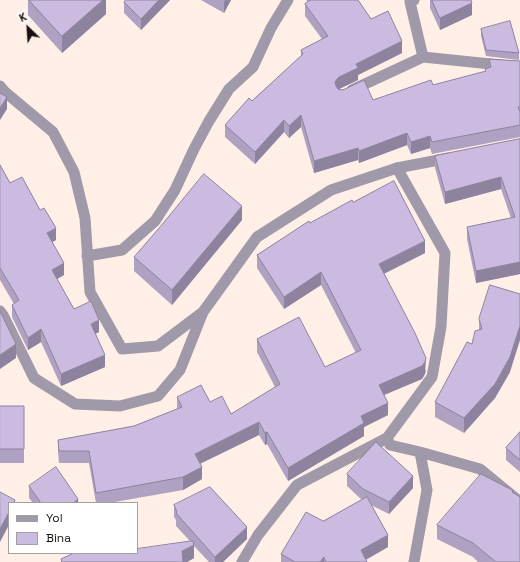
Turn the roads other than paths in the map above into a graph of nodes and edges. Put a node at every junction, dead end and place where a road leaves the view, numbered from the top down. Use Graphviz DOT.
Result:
graph roads {
  1 [pos="288,0"];
  2 [pos="414,0"];
  3 [pos="423,57"];
  4 [pos="520,67"];
  5 [pos="0,86"];
  6 [pos="342,95"];
  7 [pos="458,156"];
  8 [pos="397,168"];
  9 [pos="87,256"];
  10 [pos="0,311"];
  11 [pos="203,312"];
  12 [pos="386,438"];
  13 [pos="420,452"];
  14 [pos="520,502"];
  15 [pos="242,562"];
  16 [pos="414,562"];
  1 -- 9 [label="street"];
  2 -- 3 [label="street"];
  3 -- 4 [label="street"];
  3 -- 6 [label="street"];
  5 -- 9 [label="street"];
  7 -- 8 [label="street"];
  8 -- 11 [label="street"];
  8 -- 12 [label="street"];
  9 -- 11 [label="street"];
  10 -- 11 [label="street"];
  12 -- 13 [label="street"];
  12 -- 15 [label="street"];
  13 -- 14 [label="street"];
  13 -- 16 [label="street"];
}
